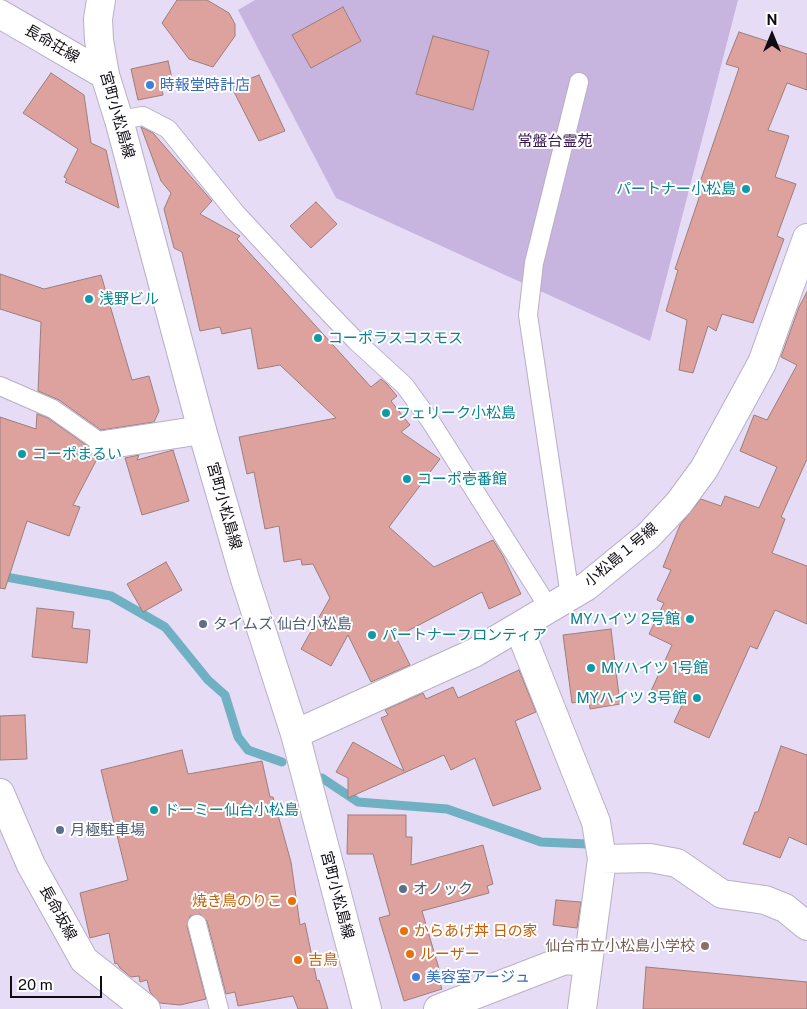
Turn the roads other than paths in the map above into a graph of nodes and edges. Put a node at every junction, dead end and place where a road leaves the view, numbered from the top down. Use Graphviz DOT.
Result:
graph roads {
  1 [pos="101,0"];
  2 [pos="0,14"];
  3 [pos="105,74"];
  4 [pos="579,82"];
  5 [pos="120,120"];
  6 [pos="807,238"];
  7 [pos="0,386"];
  8 [pos="202,430"];
  9 [pos="104,445"];
  10 [pos="560,602"];
  11 [pos="520,628"];
  12 [pos="295,734"];
  13 [pos="0,793"];
  14 [pos="8,831"];
  15 [pos="602,859"];
  16 [pos="197,924"];
  17 [pos="807,926"];
  18 [pos="587,962"];
  19 [pos="146,1009"];
  20 [pos="219,1009"];
  21 [pos="367,1009"];
  22 [pos="438,1009"];
  23 [pos="582,1009"];
  1 -- 3 [label="street, 宮町小松島線"];
  2 -- 3 [label="street, 長命荘線"];
  3 -- 5 [label="street, 宮町小松島線"];
  4 -- 10 [label="lane"];
  5 -- 8 [label="street, 宮町小松島線"];
  5 -- 10 [label="lane"];
  6 -- 10 [label="street, 小松島１号線"];
  7 -- 9 [label="lane"];
  8 -- 9 [label="street"];
  8 -- 12 [label="street, 宮町小松島線"];
  10 -- 11 [label="street, 小松島１号線"];
  11 -- 12 [label="street, 小松島１号線"];
  11 -- 15 [label="street"];
  12 -- 21 [label="street, 宮町小松島線"];
  13 -- 14 [label="street, 長命坂線"];
  14 -- 19 [label="street, 長命坂線"];
  15 -- 17 [label="street"];
  15 -- 18 [label="street"];
  16 -- 20 [label="lane"];
  18 -- 22 [label="street"];
  18 -- 23 [label="street"];
}
